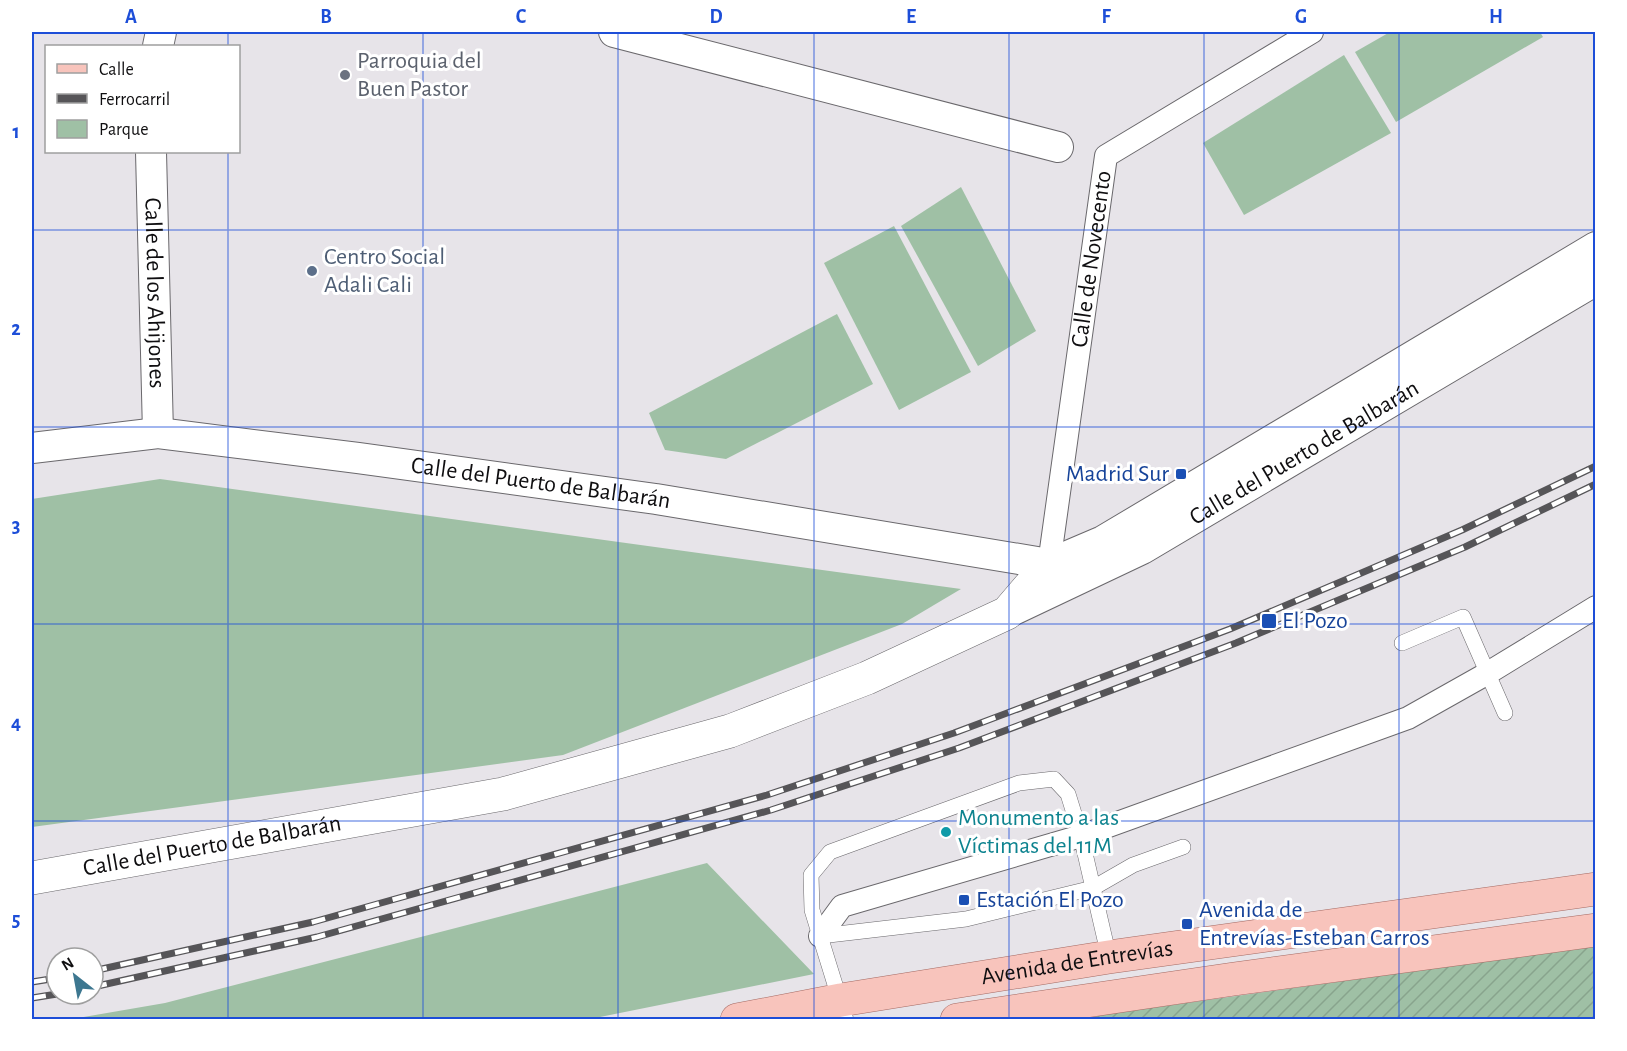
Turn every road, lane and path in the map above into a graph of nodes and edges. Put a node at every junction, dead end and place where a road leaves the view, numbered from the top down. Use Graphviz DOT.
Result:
graph roads {
  1 [pos="614,32"];
  2 [pos="1312,32"];
  3 [pos="1058,147"];
  4 [pos="151,153"];
  5 [pos="1596,247"];
  6 [pos="1596,280"];
  7 [pos="158,433"];
  8 [pos="32,448"];
  9 [pos="1049,564"];
  10 [pos="1596,607"];
  11 [pos="1007,613"];
  12 [pos="1402,643"];
  13 [pos="1488,673"];
  14 [pos="1505,713"];
  15 [pos="1081,836"];
  16 [pos="1183,847"];
  17 [pos="32,879"];
  18 [pos="1093,888"];
  19 [pos="1596,889"];
  20 [pos="1596,930"];
  21 [pos="820,936"];
  22 [pos="1109,957"];
  23 [pos="844,1010"];
  24 [pos="737,1020"];
  25 [pos="957,1020"];
  1 -- 3 [label="street"];
  2 -- 9 [label="street, Calle de Novecento"];
  4 -- 7 [label="street, Calle de los Ahijones"];
  5 -- 9 [label="street, Calle del Puerto de Balbarán"];
  6 -- 11 [label="street, Calle del Puerto de Balbarán"];
  7 -- 8 [label="street, Calle del Puerto de Balbarán"];
  7 -- 9 [label="street, Calle del Puerto de Balbarán"];
  9 -- 11 [label="street, Calle del Puerto de Balbarán"];
  10 -- 13 [label="street"];
  11 -- 17 [label="street, Calle del Puerto de Balbarán"];
  12 -- 13 [label="lane"];
  13 -- 14 [label="lane"];
  13 -- 15 [label="street"];
  15 -- 18 [label="lane"];
  15 -- 21 [label="street"];
  15 -- 21 [label="lane"];
  16 -- 18 [label="lane"];
  18 -- 21 [label="lane"];
  18 -- 22 [label="lane"];
  19 -- 22 [label="main road, Avenida de Entrevías"];
  20 -- 25 [label="main road, Avenida de Entrevías"];
  21 -- 23 [label="lane"];
  22 -- 23 [label="main road, Avenida de Entrevías"];
  23 -- 24 [label="main road, Avenida de Entrevías"];
}
